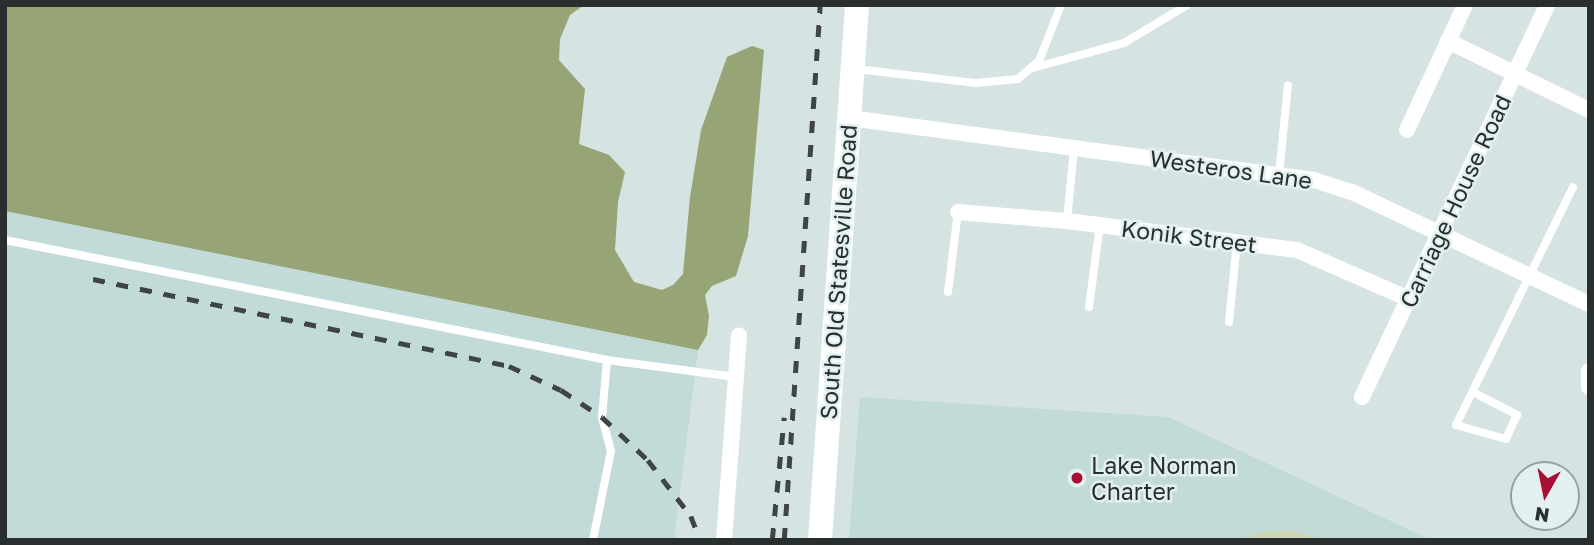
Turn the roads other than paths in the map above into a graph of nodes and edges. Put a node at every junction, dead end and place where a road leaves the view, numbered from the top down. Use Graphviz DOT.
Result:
graph roads {
  1 [pos="858,5"];
  2 [pos="1061,5"];
  3 [pos="1187,5"];
  4 [pos="1465,5"];
  5 [pos="1548,5"];
  6 [pos="1448,41"];
  7 [pos="853,69"];
  8 [pos="1029,69"];
  9 [pos="1516,72"];
  10 [pos="1289,85"];
  11 [pos="1589,110"];
  12 [pos="849,118"];
  13 [pos="1406,130"];
  14 [pos="1074,148"];
  15 [pos="1279,174"];
  16 [pos="1573,187"];
  17 [pos="958,212"];
  18 [pos="1067,221"];
  19 [pos="1100,225"];
  20 [pos="1440,233"];
  21 [pos="5,240"];
  22 [pos="1237,242"];
  23 [pos="1531,276"];
  24 [pos="948,292"];
  25 [pos="1409,299"];
  26 [pos="1589,304"];
  27 [pos="1088,307"];
  28 [pos="1229,322"];
  29 [pos="739,336"];
  30 [pos="607,360"];
  31 [pos="1589,371"];
  32 [pos="736,377"];
  33 [pos="1589,387"];
  34 [pos="1473,392"];
  35 [pos="1362,397"];
  36 [pos="593,540"];
  37 [pos="724,540"];
  38 [pos="820,540"];
  1 -- 7 [label="main road, South Old Statesville Road"];
  2 -- 8 [label="lane"];
  3 -- 8 [label="lane"];
  4 -- 6 [label="street"];
  5 -- 9 [label="street, Carriage House Road"];
  6 -- 9 [label="street"];
  6 -- 13 [label="street"];
  7 -- 8 [label="lane"];
  7 -- 12 [label="main road, South Old Statesville Road"];
  9 -- 11 [label="street"];
  9 -- 20 [label="street, Carriage House Road"];
  10 -- 15 [label="lane"];
  12 -- 14 [label="street, Westeros Lane"];
  12 -- 38 [label="main road, South Old Statesville Road"];
  14 -- 15 [label="street, Westeros Lane"];
  14 -- 18 [label="lane"];
  15 -- 20 [label="street, Westeros Lane"];
  16 -- 23 [label="lane"];
  17 -- 18 [label="street, Konik Street"];
  17 -- 24 [label="lane"];
  18 -- 19 [label="street, Konik Street"];
  19 -- 22 [label="street, Konik Street"];
  19 -- 27 [label="lane"];
  20 -- 23 [label="street, Westeros Lane"];
  20 -- 25 [label="street, Carriage House Road"];
  21 -- 30 [label="lane"];
  22 -- 25 [label="street, Konik Street"];
  22 -- 28 [label="lane"];
  23 -- 26 [label="street, Westeros Lane"];
  23 -- 34 [label="lane"];
  25 -- 35 [label="street, Carriage House Road"];
  29 -- 32 [label="street"];
  30 -- 32 [label="lane"];
  30 -- 36 [label="lane"];
  31 -- 33 [label="street"];
  32 -- 37 [label="street"];
  34 -- 34 [label="lane"];
}
